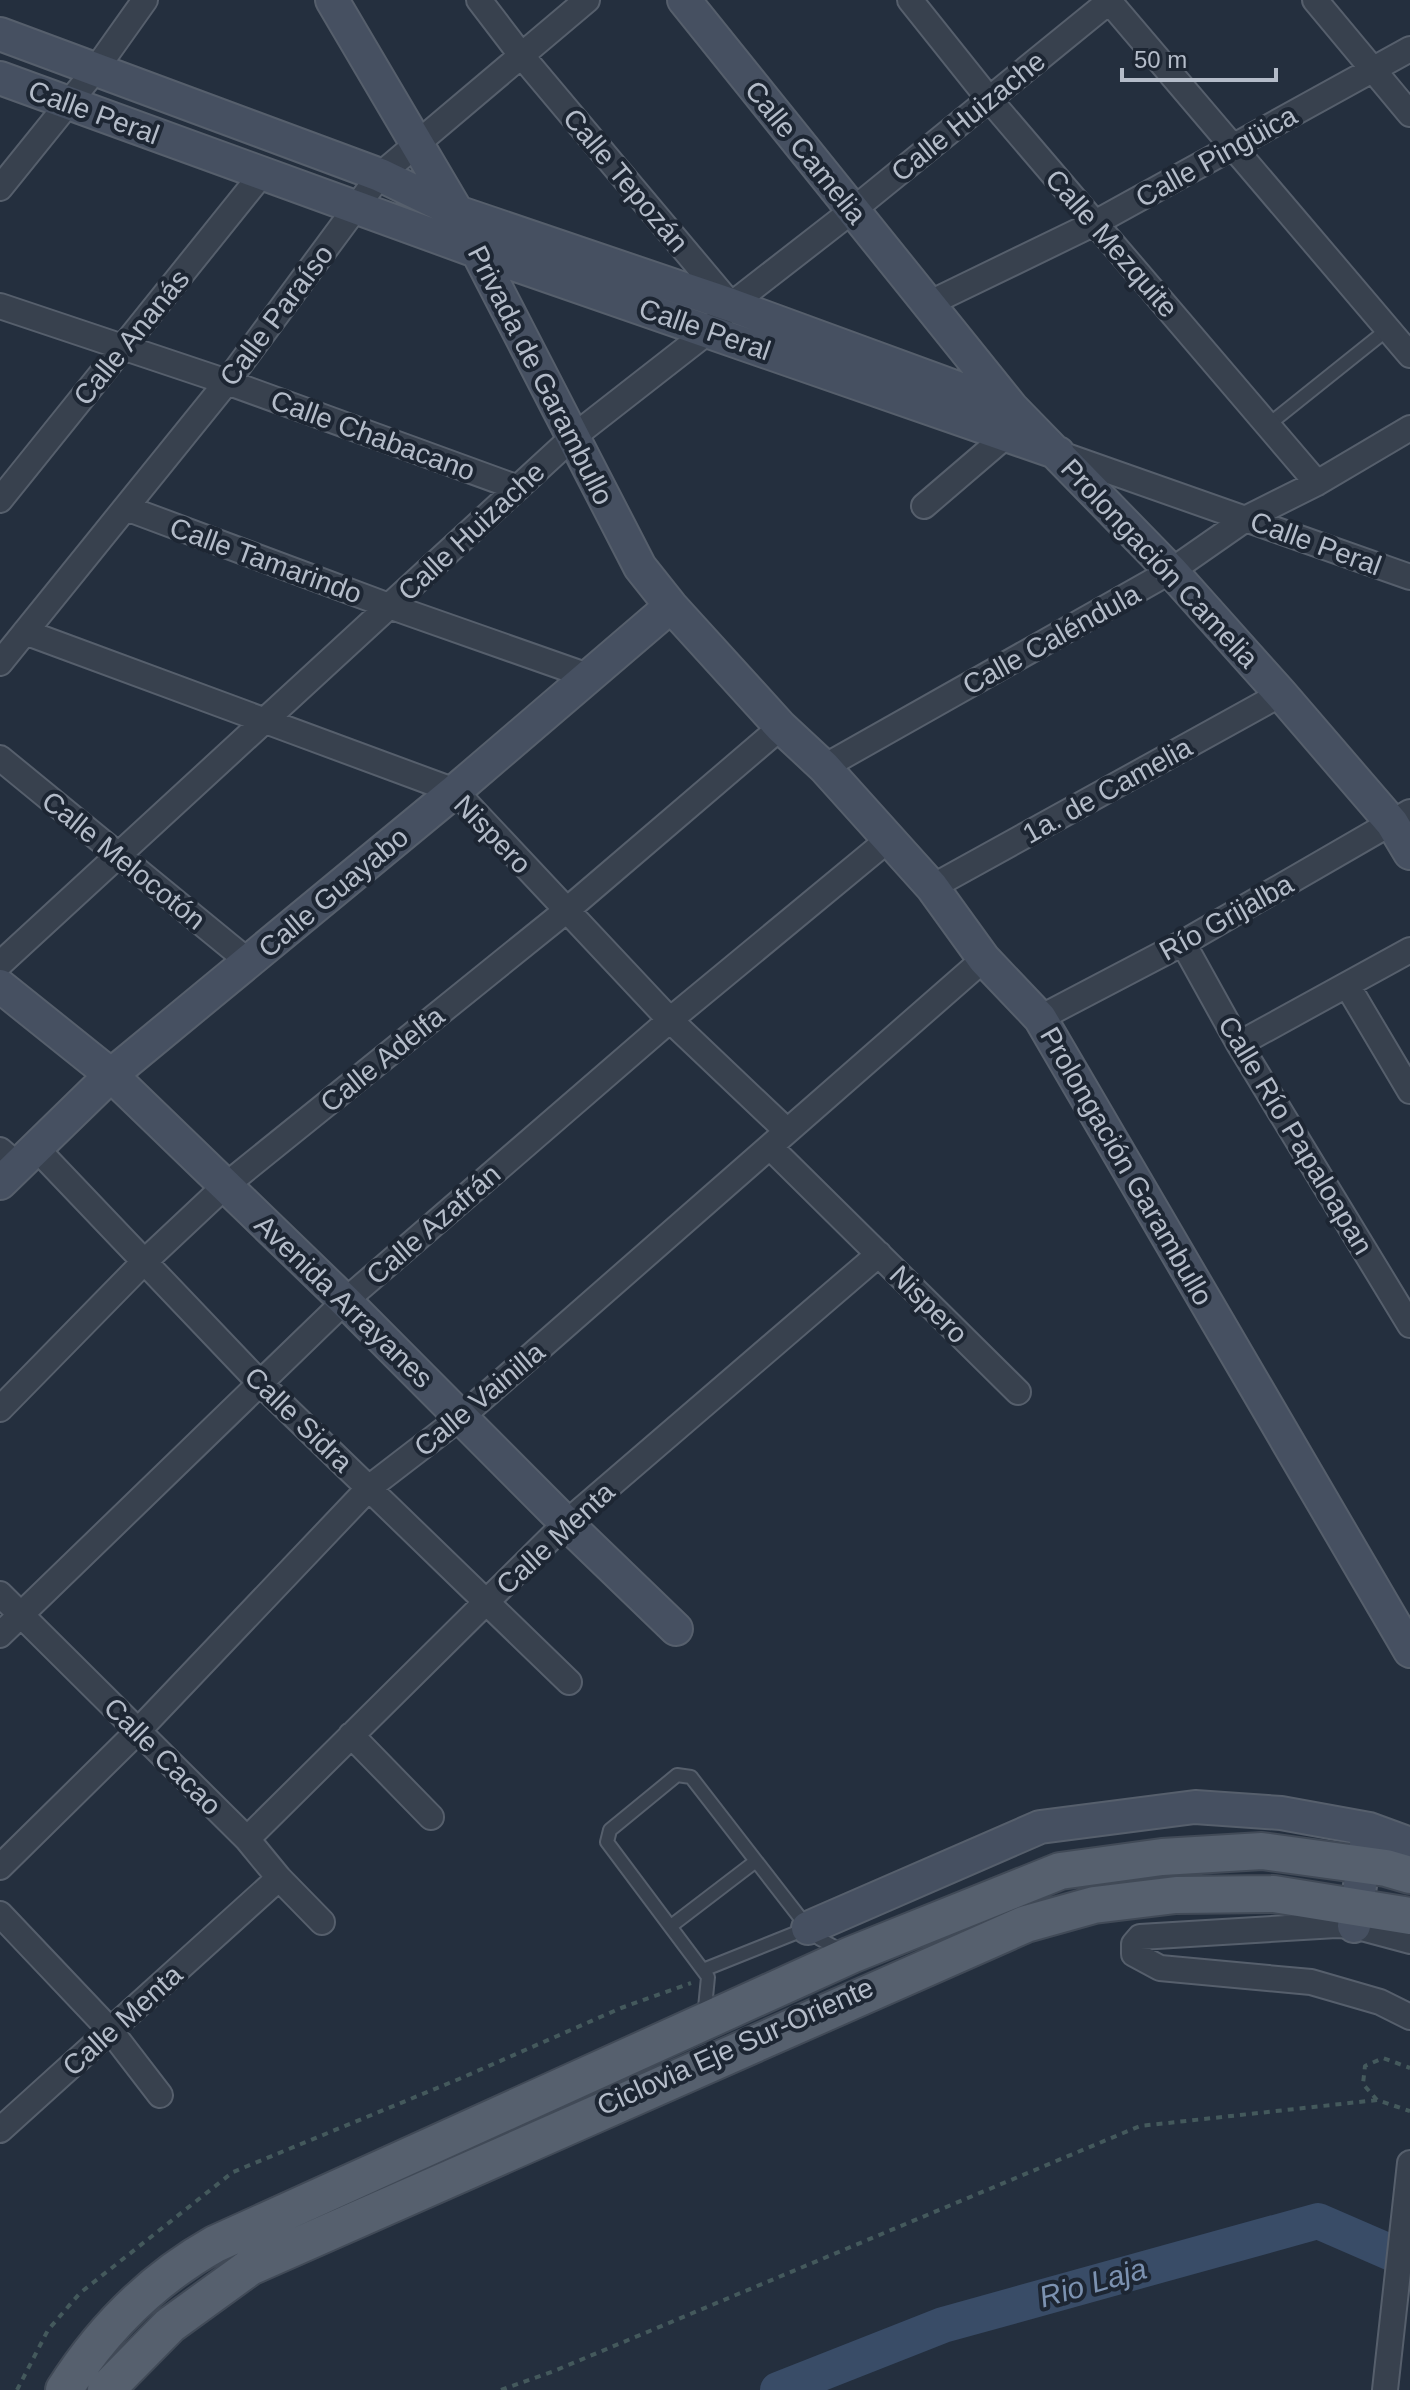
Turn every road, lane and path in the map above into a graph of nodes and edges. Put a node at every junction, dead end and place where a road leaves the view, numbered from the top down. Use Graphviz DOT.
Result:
graph roads {
  1 [pos="145,0"];
  2 [pos="332,0"];
  3 [pos="479,0"];
  4 [pos="587,0"];
  5 [pos="684,0"];
  6 [pos="910,0"];
  7 [pos="1109,0"];
  8 [pos="1315,0"];
  9 [pos="0,34"];
  10 [pos="1410,49"];
  11 [pos="521,55"];
  12 [pos="96,69"];
  13 [pos="1373,71"];
  14 [pos="0,78"];
  15 [pos="989,99"];
  16 [pos="69,103"];
  17 [pos="1410,114"];
  18 [pos="416,143"];
  19 [pos="1233,147"];
  20 [pos="262,174"];
  21 [pos="380,175"];
  22 [pos="0,188"];
  23 [pos="356,206"];
  24 [pos="853,210"];
  25 [pos="457,212"];
  26 [pos="1095,223"];
  27 [pos="476,251"];
  28 [pos="928,304"];
  29 [pos="731,305"];
  30 [pos="0,306"];
  31 [pos="1388,329"];
  32 [pos="710,330"];
  33 [pos="124,346"];
  34 [pos="1410,355"];
  35 [pos="227,382"];
  36 [pos="1010,421"];
  37 [pos="1268,425"];
  38 [pos="1410,428"];
  39 [pos="573,437"];
  40 [pos="1058,453"];
  41 [pos="1317,483"];
  42 [pos="518,488"];
  43 [pos="0,500"];
  44 [pos="924,506"];
  45 [pos="126,508"];
  46 [pos="1247,518"];
  47 [pos="1171,571"];
  48 [pos="1410,577"];
  49 [pos="389,606"];
  50 [pos="671,606"];
  51 [pos="25,632"];
  52 [pos="0,663"];
  53 [pos="588,676"];
  54 [pos="1281,694"];
  55 [pos="265,720"];
  56 [pos="781,727"];
  57 [pos="0,758"];
  58 [pos="824,767"];
  59 [pos="455,791"];
  60 [pos="1401,818"];
  61 [pos="889,839"];
  62 [pos="1410,853"];
  63 [pos="118,856"];
  64 [pos="932,887"];
  65 [pos="567,910"];
  66 [pos="1183,943"];
  67 [pos="1410,950"];
  68 [pos="984,959"];
  69 [pos="249,962"];
  70 [pos="0,964"];
  71 [pos="1347,985"];
  72 [pos="0,986"];
  73 [pos="1040,1018"];
  74 [pos="670,1020"];
  75 [pos="1239,1044"];
  76 [pos="111,1075"];
  77 [pos="1410,1091"];
  78 [pos="779,1139"];
  79 [pos="13,1161"];
  80 [pos="225,1186"];
  81 [pos="879,1254"];
  82 [pos="143,1263"];
  83 [pos="345,1301"];
  84 [pos="1410,1325"];
  85 [pos="259,1382"];
  86 [pos="1018,1392"];
  87 [pos="0,1409"];
  88 [pos="461,1417"];
  89 [pos="370,1487"];
  90 [pos="566,1523"];
  91 [pos="0,1594"];
  92 [pos="488,1601"];
  93 [pos="22,1614"];
  94 [pos="676,1629"];
  95 [pos="0,1635"];
  96 [pos="1409,1648"];
  97 [pos="569,1682"];
  98 [pos="137,1732"];
  99 [pos="351,1735"];
  100 [pos="431,1817"];
  101 [pos="1369,1829"];
  102 [pos="247,1839"];
  103 [pos="1410,1844"];
  104 [pos="756,1861"];
  105 [pos="1363,1865"];
  106 [pos="0,1867"];
  107 [pos="1410,1875"];
  108 [pos="279,1878"];
  109 [pos="0,1914"];
  110 [pos="1355,1916"];
  111 [pos="1410,1916"];
  112 [pos="322,1922"];
  113 [pos="671,1926"];
  114 [pos="808,1928"];
  115 [pos="1410,1941"];
  116 [pos="851,1955"];
  117 [pos="703,1970"];
  118 [pos="1410,2017"];
  119 [pos="704,2022"];
  120 [pos="110,2030"];
  121 [pos="1410,2068"];
  122 [pos="160,2095"];
  123 [pos="1377,2100"];
  124 [pos="1410,2111"];
  125 [pos="0,2130"];
  126 [pos="1410,2163"];
  127 [pos="64,2390"];
  128 [pos="106,2390"];
  129 [pos="501,2390"];
  130 [pos="1385,2390"];
  1 -- 12 [label="street"];
  2 -- 18 [label="main road, Privada de Garambullo"];
  3 -- 11 [label="street, Calle Tepozán"];
  4 -- 11 [label="street, Calle Paraíso"];
  5 -- 24 [label="main road, Calle Camelia"];
  6 -- 15 [label="street, Calle Mezquite"];
  7 -- 15 [label="street, Calle Huizache"];
  7 -- 19 [label="street"];
  8 -- 13 [label="street"];
  9 -- 12 [label="main road, Calle Peral"];
  10 -- 13 [label="street, Calle Pingüica"];
  11 -- 18 [label="street, Calle Paraíso"];
  11 -- 29 [label="street, Calle Tepozán"];
  12 -- 16 [label="street"];
  12 -- 21 [label="main road, Calle Peral"];
  13 -- 17 [label="street"];
  13 -- 19 [label="street, Calle Pingüica"];
  14 -- 16 [label="main road, Calle Peral"];
  15 -- 24 [label="street, Calle Huizache"];
  15 -- 26 [label="street, Calle Mezquite"];
  16 -- 20 [label="main road, Calle Peral"];
  16 -- 22 [label="street"];
  18 -- 21 [label="street, Calle Paraíso"];
  18 -- 25 [label="main road, Privada de Garambullo"];
  19 -- 26 [label="street, Calle Pingüica"];
  19 -- 31 [label="street"];
  20 -- 23 [label="main road, Calle Peral"];
  20 -- 33 [label="street, Calle Ananás"];
  21 -- 23 [label="street, Calle Paraíso"];
  21 -- 25 [label="main road, Calle Peral"];
  23 -- 27 [label="main road, Calle Peral"];
  23 -- 35 [label="street, Calle Paraíso"];
  24 -- 28 [label="main road, Calle Camelia"];
  24 -- 29 [label="street, Calle Huizache"];
  25 -- 27 [label="main road, Privada de Garambullo"];
  25 -- 29 [label="main road, Calle Peral"];
  26 -- 28 [label="street, Calle Pingüica"];
  26 -- 37 [label="street, Calle Mezquite"];
  27 -- 32 [label="main road, Calle Peral"];
  27 -- 39 [label="main road, Privada de Garambullo"];
  28 -- 36 [label="main road"];
  29 -- 32 [label="street, Calle Huizache"];
  29 -- 36 [label="main road, Calle Peral"];
  30 -- 33 [label="street, Calle Chabacano"];
  31 -- 34 [label="street"];
  31 -- 37 [label="lane"];
  32 -- 36 [label="main road, Calle Peral"];
  32 -- 39 [label="street, Calle Huizache"];
  33 -- 35 [label="street, Calle Chabacano"];
  33 -- 43 [label="street, Calle Ananás"];
  35 -- 42 [label="street, Calle Chabacano"];
  35 -- 45 [label="street, Calle Paraíso"];
  36 -- 40 [label="main road, Calle Peral"];
  36 -- 44 [label="street"];
  37 -- 41 [label="street, Calle Mezquite"];
  38 -- 41 [label="street, Calle Caléndula"];
  39 -- 42 [label="street, Calle Huizache"];
  39 -- 50 [label="main road, Privada de Garambullo"];
  40 -- 46 [label="street, Calle Peral"];
  40 -- 47 [label="main road, Prolongación Camelia"];
  41 -- 46 [label="street, Calle Caléndula"];
  42 -- 49 [label="street, Calle Huizache"];
  45 -- 49 [label="street, Calle Tamarindo"];
  45 -- 51 [label="street, Calle Paraíso"];
  46 -- 47 [label="street, Calle Caléndula"];
  46 -- 48 [label="street, Calle Peral"];
  47 -- 54 [label="main road, Prolongación Camelia"];
  47 -- 58 [label="street, Calle Caléndula"];
  49 -- 53 [label="street, Calle Tamarindo"];
  49 -- 55 [label="street, Calle Huizache"];
  50 -- 53 [label="main road, Calle Guayabo"];
  50 -- 56 [label="main road, Privada de Garambullo"];
  51 -- 52 [label="street, Calle Paraíso"];
  51 -- 55 [label="street, Nispero"];
  53 -- 59 [label="main road, Calle Guayabo"];
  54 -- 60 [label="main road, Prolongación Camelia"];
  54 -- 64 [label="street, 1a. de Camelia"];
  55 -- 59 [label="street, Nispero"];
  55 -- 63 [label="street, Calle Huizache"];
  56 -- 58 [label="main road, Prolongación Garambullo"];
  56 -- 65 [label="street, Calle Adelfa"];
  57 -- 63 [label="street, Calle Melocotón"];
  58 -- 61 [label="main road, Prolongación Garambullo"];
  59 -- 65 [label="street, Nispero"];
  59 -- 69 [label="main road, Calle Guayabo"];
  60 -- 62 [label="main road, Prolongación Camelia"];
  60 -- 66 [label="street, Río Grijalba"];
  61 -- 64 [label="main road, Prolongación Garambullo"];
  61 -- 74 [label="street, Calle Azafrán"];
  63 -- 69 [label="street, Calle Melocotón"];
  63 -- 70 [label="street, Calle Huizache"];
  64 -- 68 [label="main road, Prolongación Garambullo"];
  65 -- 74 [label="street, Nispero"];
  65 -- 80 [label="street, Calle Adelfa"];
  66 -- 73 [label="street, Río Grijalba"];
  66 -- 75 [label="street, Calle Río Papaloapan"];
  67 -- 71 [label="street"];
  68 -- 73 [label="main road, Prolongación Garambullo"];
  68 -- 78 [label="street, Calle Vainilla"];
  69 -- 76 [label="main road, Calle Guayabo"];
  71 -- 75 [label="street"];
  71 -- 77 [label="street"];
  72 -- 76 [label="main road, Avenida Arrayanes"];
  73 -- 96 [label="main road, Prolongación Garambullo"];
  74 -- 78 [label="street, Nispero"];
  74 -- 83 [label="street, Calle Azafrán"];
  75 -- 84 [label="street, Calle Río Papaloapan"];
  76 -- 79 [label="main road, Calle Guayabo"];
  76 -- 80 [label="main road, Avenida Arrayanes"];
  78 -- 81 [label="street, Nispero"];
  78 -- 88 [label="street, Calle Vainilla"];
  79 -- 82 [label="street, Calle Sidra"];
  80 -- 82 [label="street, Calle Adelfa"];
  80 -- 83 [label="main road, Avenida Arrayanes"];
  81 -- 86 [label="street, Nispero"];
  81 -- 90 [label="street, Calle Menta"];
  82 -- 85 [label="street, Calle Sidra"];
  82 -- 87 [label="street, Calle Adelfa"];
  83 -- 85 [label="street, Calle Azafrán"];
  83 -- 88 [label="main road, Avenida Arrayanes"];
  85 -- 89 [label="street, Calle Sidra"];
  85 -- 93 [label="street, Calle Azafrán"];
  88 -- 89 [label="street, Calle Vainilla"];
  88 -- 90 [label="main road, Avenida Arrayanes"];
  89 -- 92 [label="street, Calle Sidra"];
  89 -- 98 [label="street, Calle Vainilla"];
  90 -- 92 [label="street, Calle Menta"];
  90 -- 94 [label="main road, Avenida Arrayanes"];
  91 -- 93 [label="street, Calle Cacao"];
  92 -- 97 [label="street, Calle Sidra"];
  92 -- 99 [label="street, Calle Menta"];
  93 -- 95 [label="street, Calle Azafrán"];
  93 -- 98 [label="street, Calle Cacao"];
  98 -- 102 [label="street, Calle Cacao"];
  98 -- 106 [label="street, Calle Vainilla"];
  99 -- 100 [label="street"];
  99 -- 102 [label="street, Calle Menta"];
  101 -- 103 [label="main road"];
  101 -- 105 [label="main road"];
  101 -- 114 [label="main road"];
  102 -- 108 [label="street, Calle Cacao"];
  104 -- 113 [label="lane"];
  104 -- 113 [label="lane"];
  104 -- 114 [label="lane"];
  105 -- 107 [label="main road"];
  105 -- 110 [label="main road"];
  105 -- 116 [label="main road"];
  108 -- 112 [label="street, Calle Cacao"];
  108 -- 120 [label="street, Calle Menta"];
  109 -- 120 [label="street"];
  110 -- 111 [label="main road"];
  110 -- 115 [label="street"];
  110 -- 118 [label="street"];
  110 -- 128 [label="main road"];
  113 -- 117 [label="lane"];
  114 -- 116 [label="lane"];
  114 -- 117 [label="lane"];
  116 -- 119 [label="main road"];
  117 -- 119 [label="lane"];
  119 -- 127 [label="main road"];
  120 -- 122 [label="street"];
  120 -- 125 [label="street, Calle Menta"];
  121 -- 123 [label="path"];
  123 -- 124 [label="path"];
  123 -- 129 [label="path"];
  126 -- 130 [label="street"];
}
